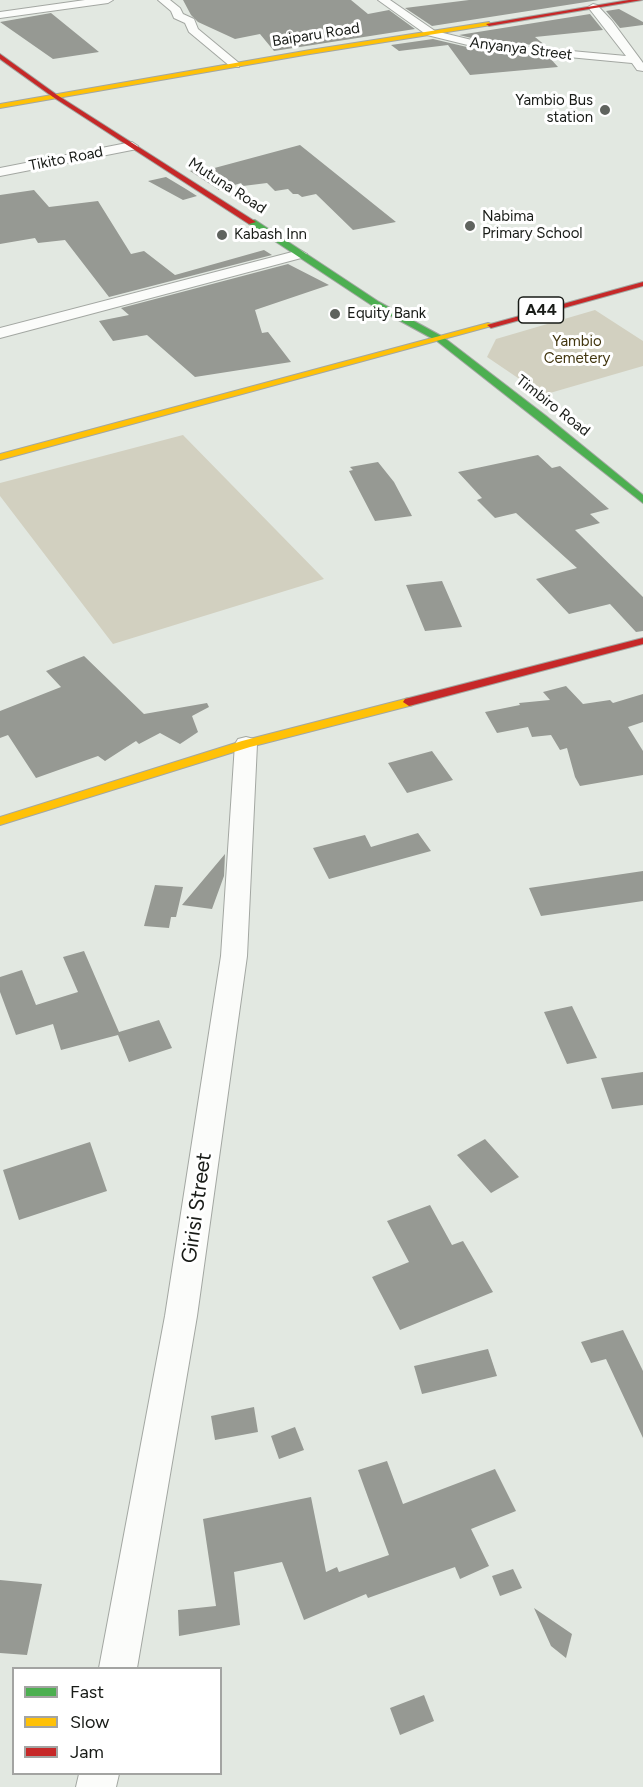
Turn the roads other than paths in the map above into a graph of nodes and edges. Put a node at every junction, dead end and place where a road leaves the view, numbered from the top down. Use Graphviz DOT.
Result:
graph roads {
  1 [pos="108,0"];
  2 [pos="163,0"];
  3 [pos="383,0"];
  4 [pos="639,0"];
  5 [pos="593,7"];
  6 [pos="0,15"];
  7 [pos="431,33"];
  8 [pos="0,56"];
  9 [pos="634,60"];
  10 [pos="235,65"];
  11 [pos="643,72"];
  12 [pos="55,96"];
  13 [pos="0,106"];
  14 [pos="132,146"];
  15 [pos="0,172"];
  16 [pos="300,254"];
  17 [pos="643,284"];
  18 [pos="0,333"];
  19 [pos="440,339"];
  20 [pos="0,457"];
  21 [pos="643,500"];
  22 [pos="643,641"];
  23 [pos="246,744"];
  24 [pos="0,821"];
  25 [pos="118,1667"];
  1 -- 6 [label="street"];
  2 -- 10 [label="street"];
  3 -- 7 [label="street, Anyanya Street"];
  4 -- 5 [label="street, Baiparu Road"];
  5 -- 7 [label="street, Baiparu Road"];
  5 -- 9 [label="street"];
  7 -- 9 [label="street, Anyanya Street"];
  7 -- 10 [label="street, Baiparu Road"];
  8 -- 12 [label="street, Mutuna Road"];
  9 -- 11 [label="street"];
  10 -- 12 [label="street, Baiparu Road"];
  12 -- 13 [label="street, Baiparu Road"];
  12 -- 14 [label="street, Mutuna Road"];
  14 -- 15 [label="street, Tikito Road"];
  14 -- 16 [label="street, Mutuna Road"];
  16 -- 18 [label="street"];
  16 -- 19 [label="street, Mutuna Road"];
  17 -- 19 [label="street, A44"];
  19 -- 20 [label="street"];
  19 -- 21 [label="street, Timbiro Road"];
  22 -- 23 [label="street"];
  23 -- 24 [label="street"];
  23 -- 25 [label="street, Girisi Street"];
}
